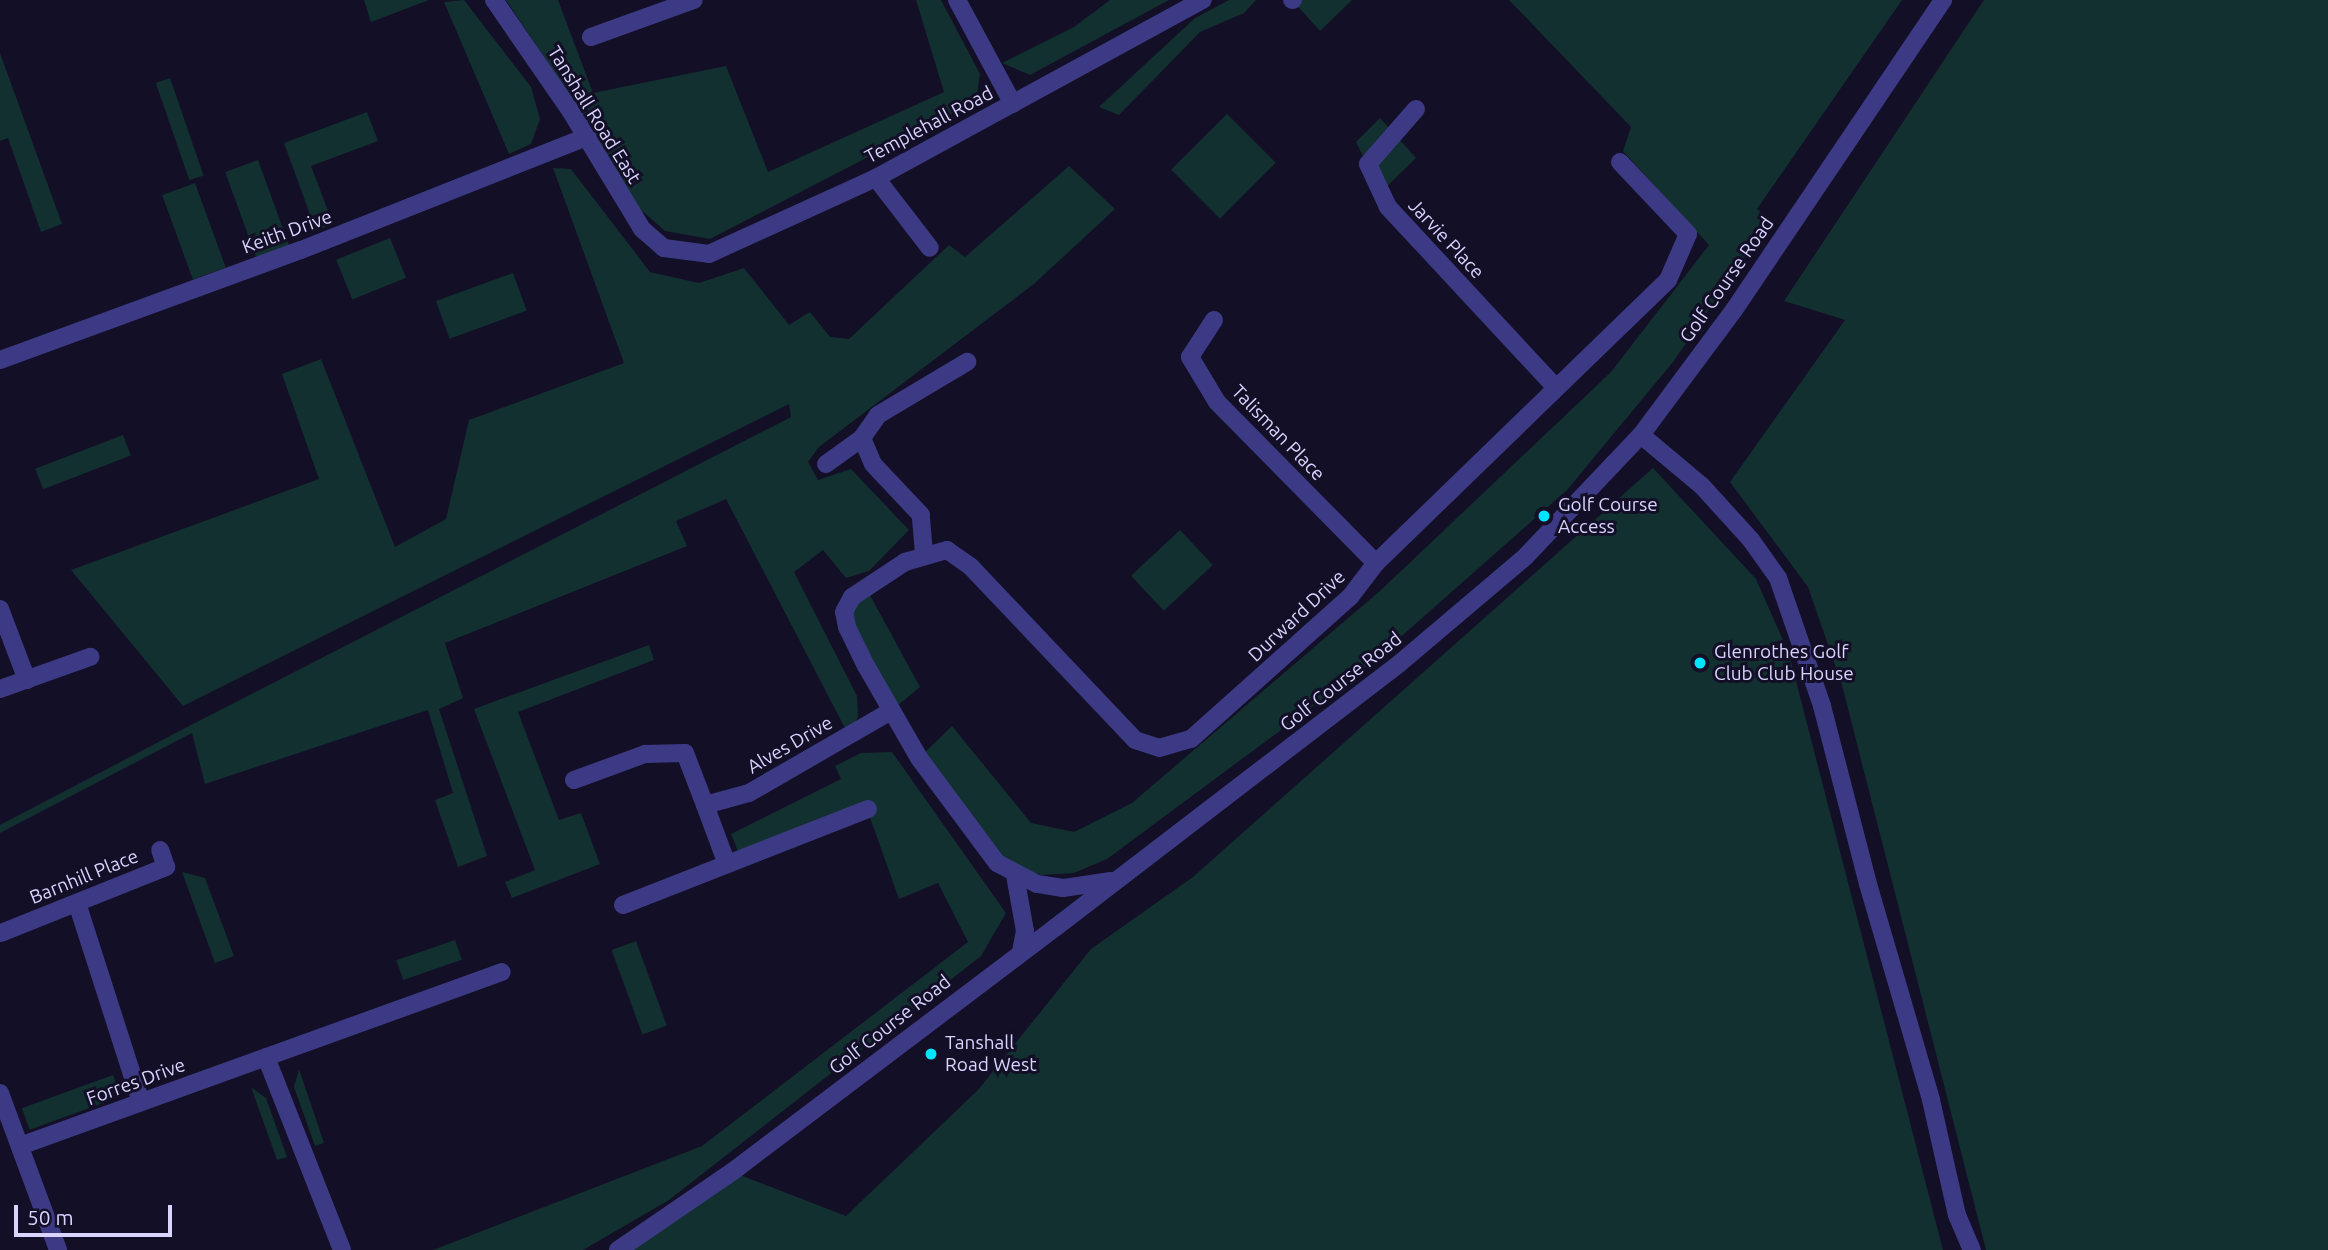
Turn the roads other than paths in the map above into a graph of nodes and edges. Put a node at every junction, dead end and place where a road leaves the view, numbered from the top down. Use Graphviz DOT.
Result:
graph roads {
  1 [pos="494,0"];
  2 [pos="694,0"];
  3 [pos="957,0"];
  4 [pos="1203,0"];
  5 [pos="1943,0"];
  6 [pos="591,37"];
  7 [pos="1013,104"];
  8 [pos="1416,109"];
  9 [pos="587,137"];
  10 [pos="1620,162"];
  11 [pos="876,178"];
  12 [pos="664,248"];
  13 [pos="930,248"];
  14 [pos="1214,320"];
  15 [pos="0,360"];
  16 [pos="967,362"];
  17 [pos="1556,387"];
  18 [pos="1641,435"];
  19 [pos="862,438"];
  20 [pos="825,464"];
  21 [pos="924,553"];
  22 [pos="1376,563"];
  23 [pos="0,609"];
  24 [pos="90,657"];
  25 [pos="27,680"];
  26 [pos="0,689"];
  27 [pos="891,711"];
  28 [pos="574,780"];
  29 [pos="705,805"];
  30 [pos="867,809"];
  31 [pos="160,850"];
  32 [pos="727,864"];
  33 [pos="1015,875"];
  34 [pos="1118,880"];
  35 [pos="77,903"];
  36 [pos="623,905"];
  37 [pos="1,933"];
  38 [pos="1021,952"];
  39 [pos="502,972"];
  40 [pos="267,1057"];
  41 [pos="0,1093"];
  42 [pos="141,1102"];
  43 [pos="20,1146"];
  44 [pos="58,1250"];
  45 [pos="341,1250"];
  46 [pos="618,1250"];
  47 [pos="1972,1250"];
  1 -- 9 [label="street, Tanshall Road East"];
  2 -- 6 [label="street"];
  3 -- 7 [label="street"];
  4 -- 7 [label="street, Templehall Road"];
  5 -- 18 [label="street, Golf Course Road"];
  7 -- 11 [label="street, Templehall Road"];
  8 -- 17 [label="street, Jarvie Place"];
  9 -- 12 [label="street, Tanshall Road East"];
  9 -- 15 [label="street, Keith Drive"];
  10 -- 17 [label="street, Durward Drive"];
  11 -- 12 [label="street, Templehall Road"];
  11 -- 13 [label="street"];
  14 -- 22 [label="street, Talisman Place"];
  16 -- 19 [label="street"];
  17 -- 22 [label="street, Durward Drive"];
  18 -- 34 [label="street, Golf Course Road"];
  18 -- 47 [label="street"];
  19 -- 20 [label="street"];
  19 -- 21 [label="street"];
  21 -- 22 [label="street, Durward Drive"];
  21 -- 27 [label="street"];
  23 -- 25 [label="street"];
  24 -- 25 [label="street"];
  25 -- 26 [label="street"];
  27 -- 29 [label="street, Alves Drive"];
  27 -- 33 [label="street"];
  28 -- 29 [label="street"];
  29 -- 32 [label="street"];
  30 -- 32 [label="street"];
  31 -- 35 [label="street, Barnhill Place"];
  32 -- 36 [label="street"];
  33 -- 34 [label="street"];
  33 -- 38 [label="street"];
  34 -- 38 [label="street, Golf Course Road"];
  35 -- 37 [label="street, Barnhill Place"];
  35 -- 42 [label="street"];
  38 -- 46 [label="street, Golf Course Road"];
  39 -- 40 [label="street, Forres Drive"];
  40 -- 42 [label="street, Forres Drive"];
  40 -- 45 [label="street"];
  41 -- 43 [label="street"];
  42 -- 43 [label="street, Forres Drive"];
  43 -- 44 [label="street"];
}
